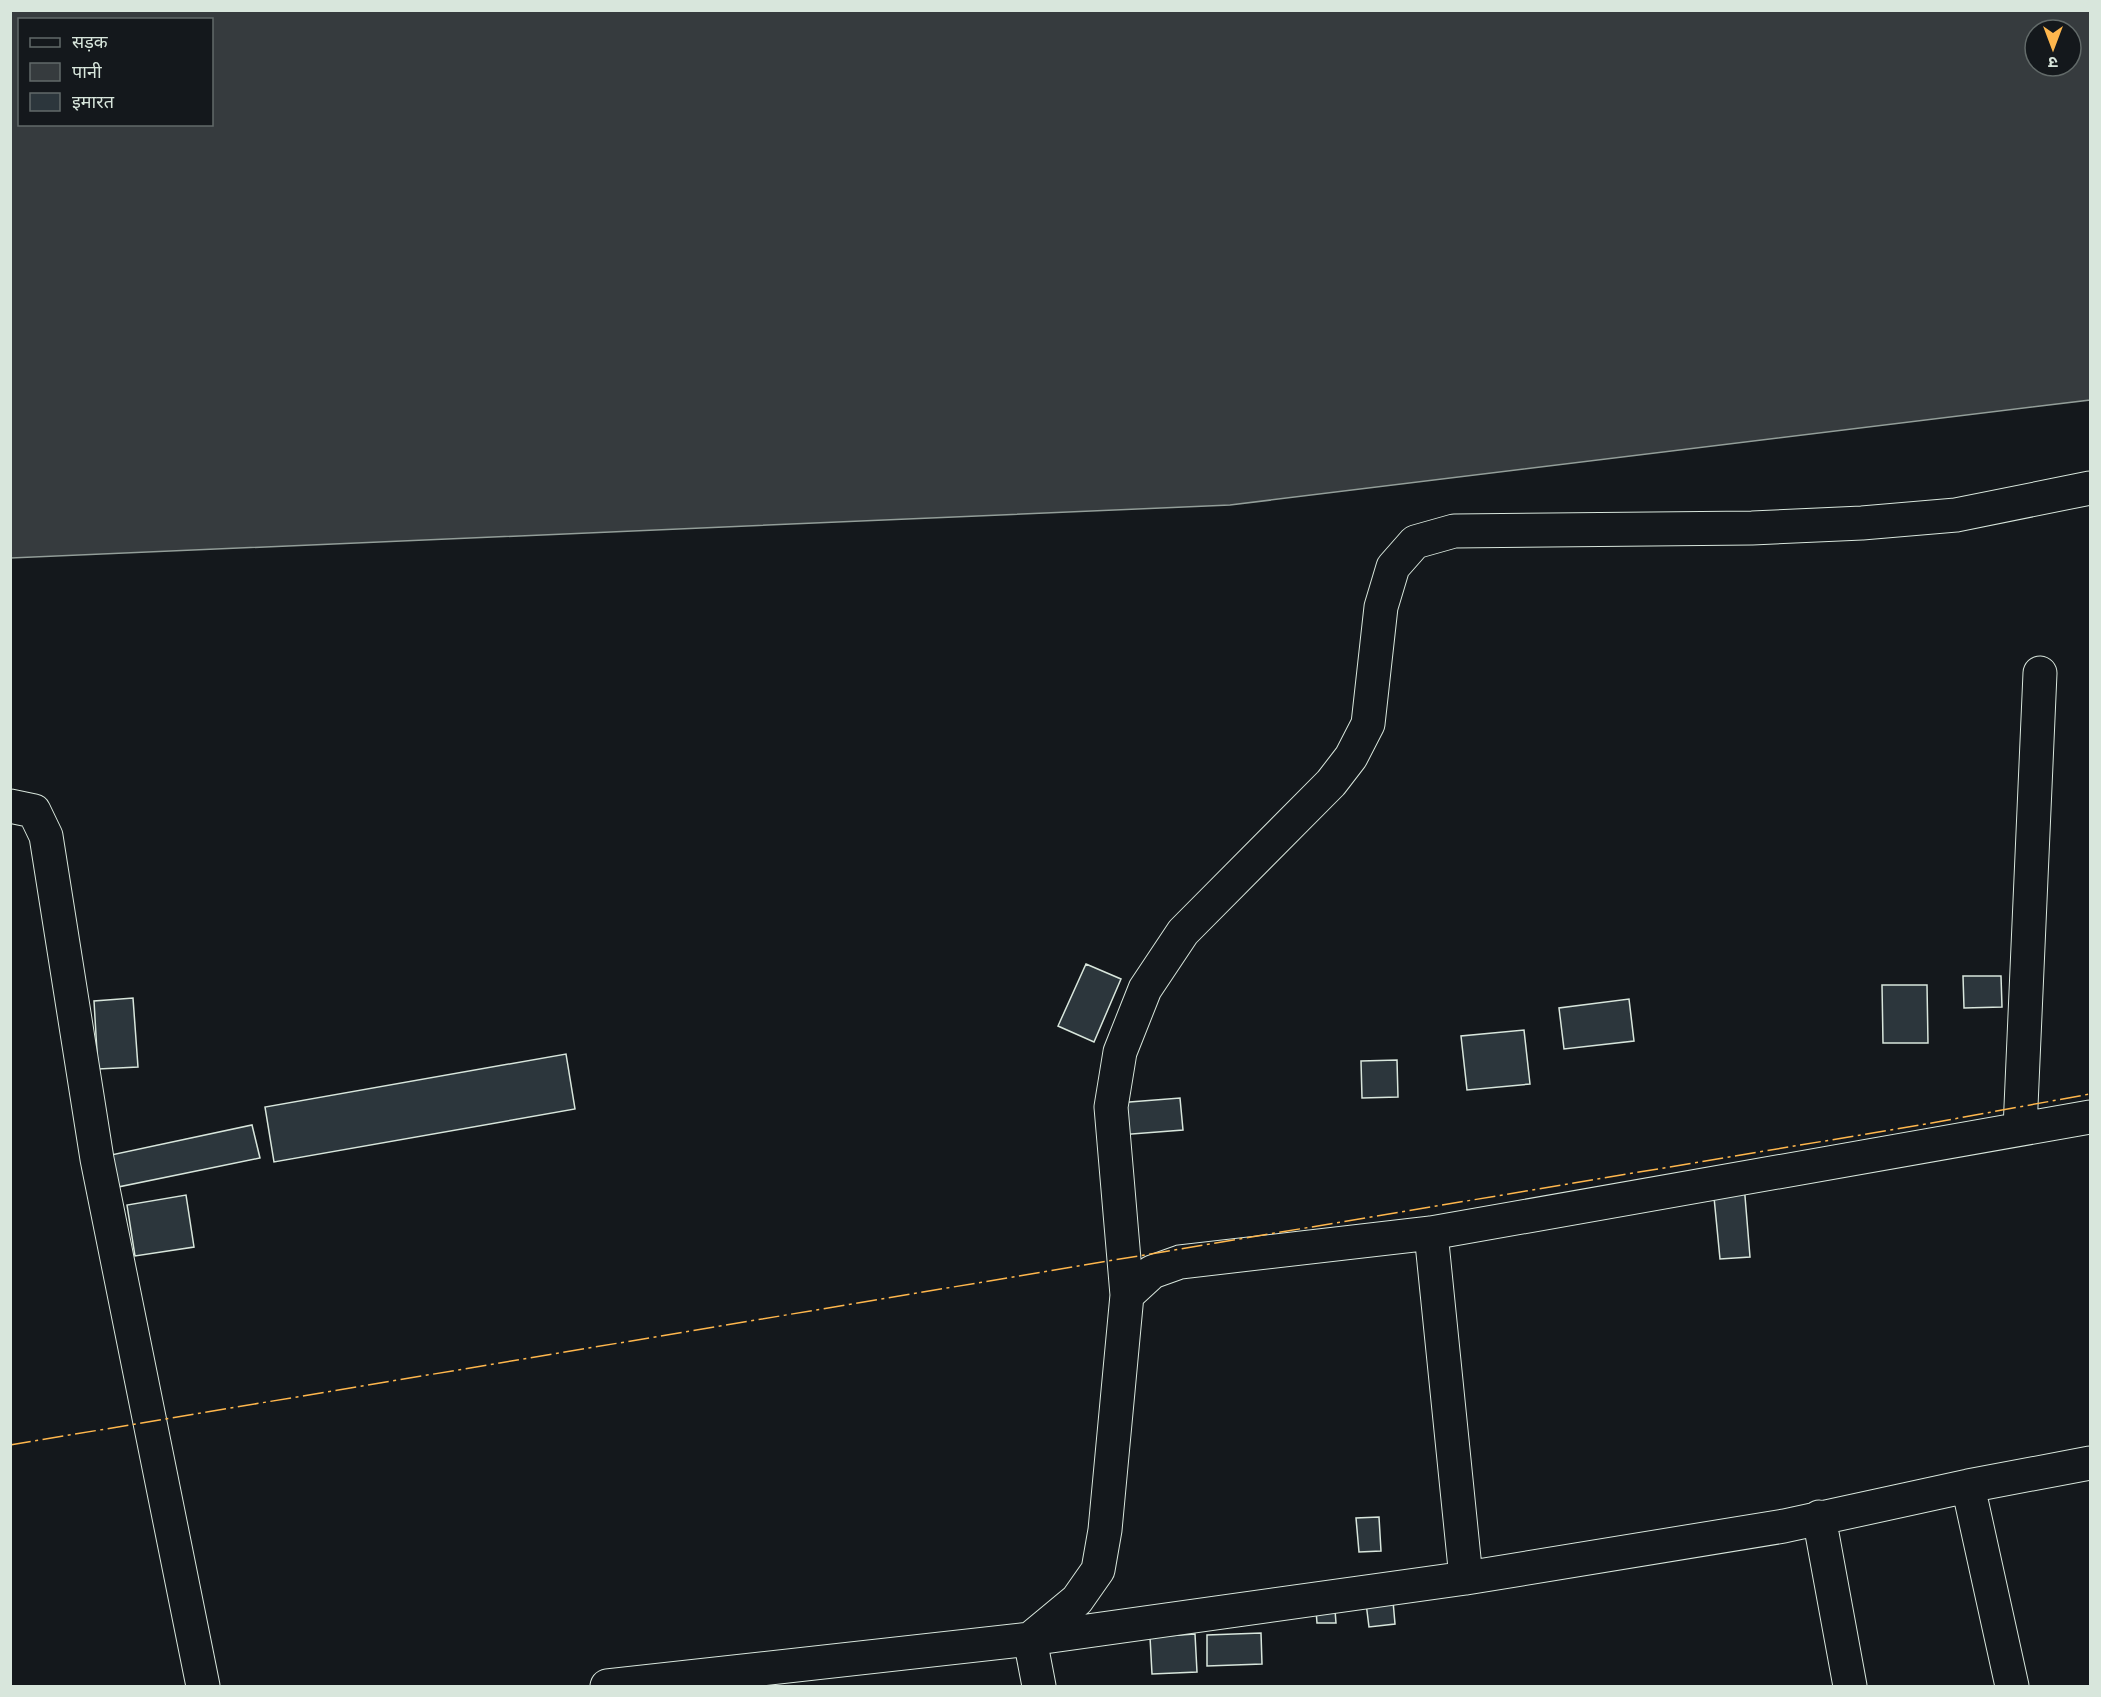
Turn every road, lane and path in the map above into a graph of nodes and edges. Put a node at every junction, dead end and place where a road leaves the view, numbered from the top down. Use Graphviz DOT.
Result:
graph roads {
  1 [pos="2091,488"];
  2 [pos="2040,674"];
  3 [pos="10,806"];
  4 [pos="2091,1117"];
  5 [pos="2020,1129"];
  6 [pos="1431,1233"];
  7 [pos="1127,1295"];
  8 [pos="2091,1463"];
  9 [pos="1968,1486"];
  10 [pos="1819,1517"];
  11 [pos="1466,1578"];
  12 [pos="1030,1639"];
  13 [pos="203,1686"];
  14 [pos="607,1686"];
  15 [pos="1039,1686"];
  16 [pos="1850,1686"];
  17 [pos="2012,1686"];
  1 -- 7 [label="street"];
  2 -- 5 [label="street"];
  3 -- 13 [label="street"];
  4 -- 5 [label="street"];
  5 -- 6 [label="street"];
  6 -- 7 [label="street"];
  6 -- 11 [label="street"];
  7 -- 12 [label="street"];
  8 -- 9 [label="street"];
  9 -- 10 [label="street"];
  9 -- 17 [label="street"];
  10 -- 11 [label="street"];
  10 -- 16 [label="street"];
  11 -- 12 [label="street"];
  12 -- 14 [label="street"];
  12 -- 15 [label="street"];
}
